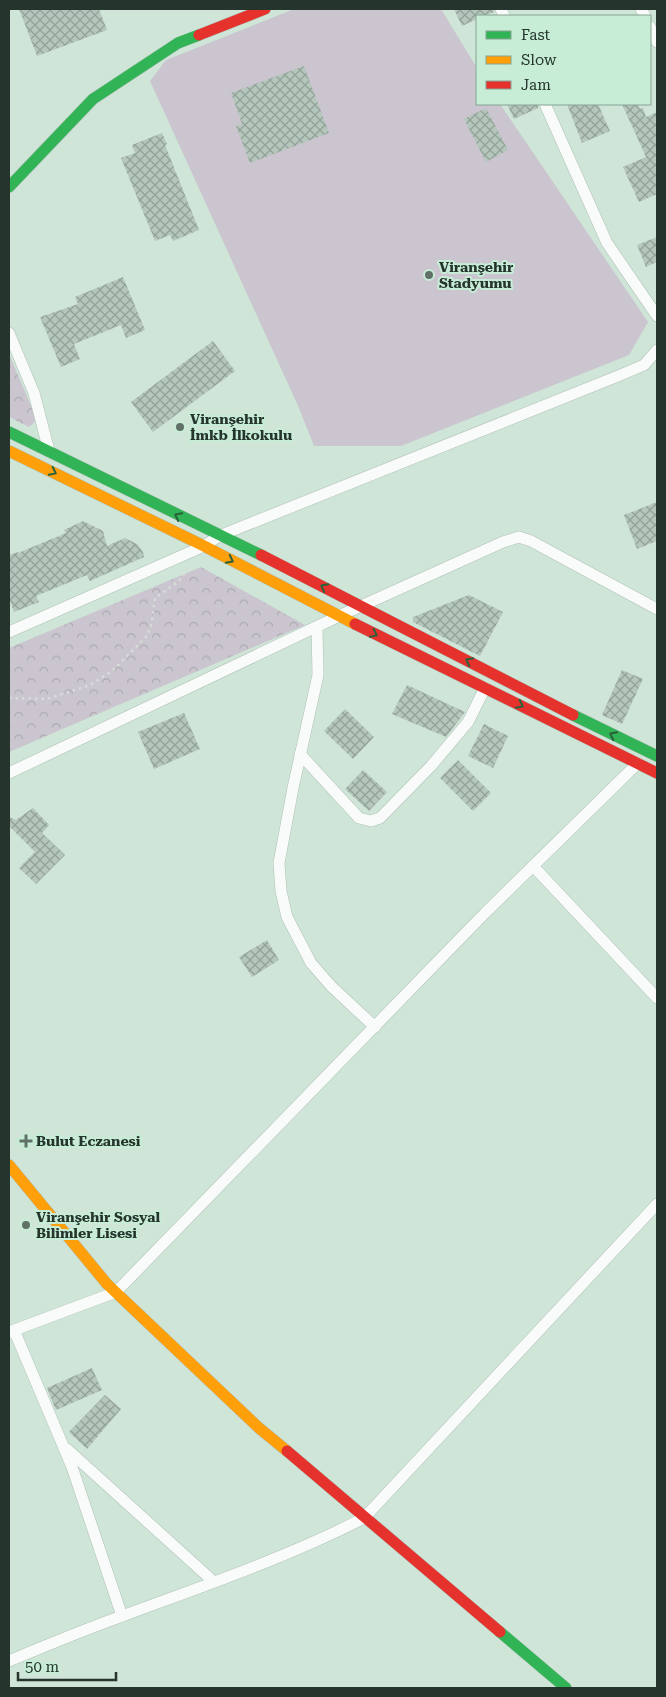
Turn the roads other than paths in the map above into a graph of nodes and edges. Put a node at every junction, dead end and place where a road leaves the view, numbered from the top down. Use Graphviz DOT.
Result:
graph roads {
  1 [pos="265,9"];
  2 [pos="651,28"];
  3 [pos="657,42"];
  4 [pos="545,105"];
  5 [pos="9,187"];
  6 [pos="657,316"];
  7 [pos="9,333"];
  8 [pos="657,350"];
  9 [pos="9,432"];
  10 [pos="9,450"];
  11 [pos="49,451"];
  12 [pos="219,536"];
  13 [pos="204,546"];
  14 [pos="362,606"];
  15 [pos="657,609"];
  16 [pos="339,616"];
  17 [pos="317,626"];
  18 [pos="9,632"];
  19 [pos="485,688"];
  20 [pos="300,754"];
  21 [pos="657,756"];
  22 [pos="638,763"];
  23 [pos="9,773"];
  24 [pos="657,773"];
  25 [pos="533,866"];
  26 [pos="657,998"];
  27 [pos="375,1027"];
  28 [pos="9,1165"];
  29 [pos="657,1204"];
  30 [pos="116,1292"];
  31 [pos="12,1331"];
  32 [pos="63,1446"];
  33 [pos="364,1518"];
  34 [pos="214,1582"];
  35 [pos="122,1616"];
  36 [pos="9,1661"];
  37 [pos="566,1688"];
  1 -- 5 [label="street"];
  2 -- 3 [label="street"];
  4 -- 6 [label="street"];
  7 -- 11 [label="street"];
  8 -- 12 [label="street"];
  9 -- 11 [label="street"];
  10 -- 13 [label="street, one-way"];
  12 -- 11 [label="street, one-way"];
  12 -- 13 [label="street"];
  14 -- 12 [label="street, one-way"];
  13 -- 16 [label="street, one-way"];
  13 -- 18 [label="street"];
  14 -- 15 [label="street"];
  14 -- 16 [label="street"];
  21 -- 14 [label="street, one-way"];
  16 -- 17 [label="street"];
  16 -- 19 [label="street, one-way"];
  17 -- 20 [label="street"];
  17 -- 23 [label="street"];
  19 -- 20 [label="street"];
  19 -- 22 [label="street, one-way"];
  20 -- 27 [label="street"];
  22 -- 24 [label="street"];
  22 -- 25 [label="street"];
  25 -- 26 [label="street"];
  25 -- 27 [label="street"];
  27 -- 30 [label="street"];
  28 -- 30 [label="street"];
  29 -- 33 [label="street"];
  30 -- 31 [label="street"];
  30 -- 33 [label="street"];
  31 -- 32 [label="street"];
  32 -- 34 [label="street"];
  32 -- 35 [label="street"];
  33 -- 34 [label="street"];
  33 -- 37 [label="street"];
  34 -- 35 [label="street"];
  35 -- 36 [label="street"];
}
